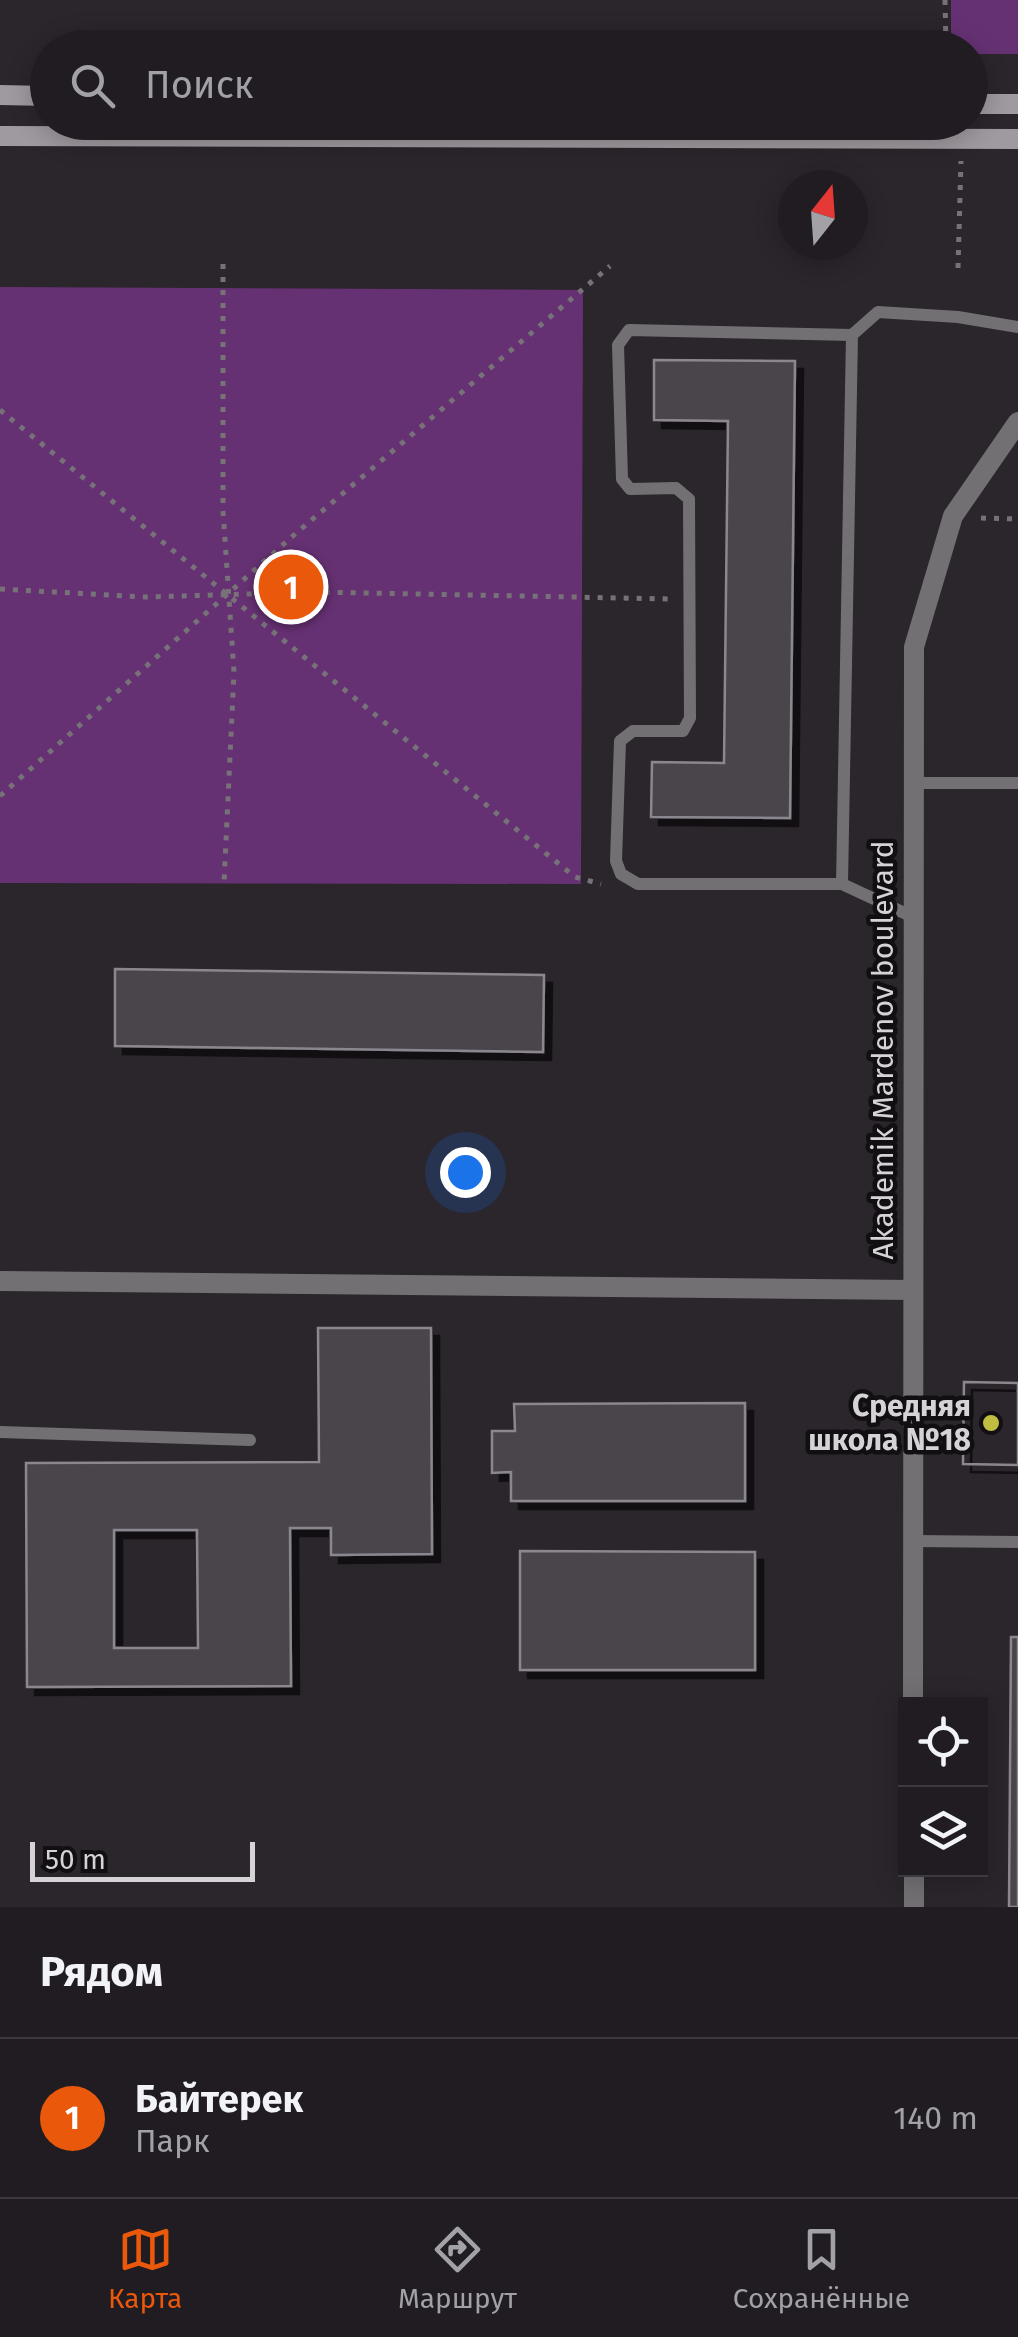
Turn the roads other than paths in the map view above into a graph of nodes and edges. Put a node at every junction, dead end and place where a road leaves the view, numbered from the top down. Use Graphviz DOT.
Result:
graph roads {
  1 [pos="0,96"];
  2 [pos="30,96"];
  3 [pos="988,104"];
  4 [pos="1018,104"];
  5 [pos="0,136"];
  6 [pos="30,136"];
  7 [pos="988,138"];
  8 [pos="1018,138"];
  9 [pos="1018,327"];
  10 [pos="852,336"];
  11 [pos="1018,422"];
  12 [pos="1018,783"];
  13 [pos="914,784"];
  14 [pos="842,884"];
  15 [pos="913,917"];
  16 [pos="0,1282"];
  17 [pos="912,1290"];
  18 [pos="0,1432"];
  19 [pos="250,1440"];
  20 [pos="913,1541"];
  21 [pos="1018,1542"];
  22 [pos="913,1697"];
  23 [pos="914,1877"];
  24 [pos="914,1907"];
  1 -- 2 [label="main road"];
  3 -- 4 [label="main road"];
  5 -- 6 [label="main road"];
  7 -- 8 [label="main road"];
  9 -- 10 [label="lane"];
  10 -- 14 [label="lane"];
  10 -- 14 [label="lane"];
  11 -- 13 [label="street, Akademik Mardenov boulevard"];
  12 -- 13 [label="lane"];
  13 -- 15 [label="street, Akademik Mardenov boulevard"];
  14 -- 15 [label="lane"];
  15 -- 17 [label="street, Akademik Mardenov boulevard"];
  16 -- 17 [label="street"];
  17 -- 20 [label="street, Akademik Mardenov boulevard"];
  18 -- 19 [label="lane"];
  20 -- 21 [label="lane"];
  20 -- 22 [label="street, Akademik Mardenov boulevard"];
  23 -- 24 [label="street"];
}
